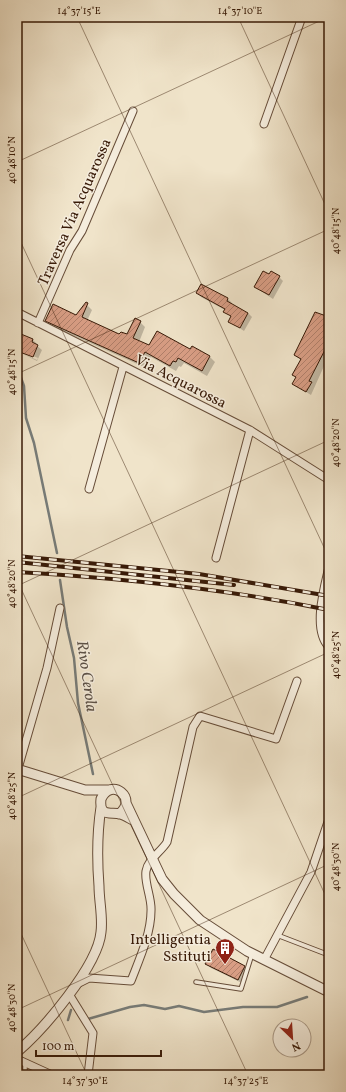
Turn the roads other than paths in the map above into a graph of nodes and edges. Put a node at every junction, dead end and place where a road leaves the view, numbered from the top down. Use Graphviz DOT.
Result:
graph roads {
  1 [pos="302,17"];
  2 [pos="133,111"];
  3 [pos="264,124"];
  4 [pos="17,312"];
  5 [pos="38,323"];
  6 [pos="123,367"];
  7 [pos="250,430"];
  8 [pos="329,480"];
  9 [pos="88,489"];
  10 [pos="216,558"];
  11 [pos="329,567"];
  12 [pos="60,608"];
  13 [pos="329,647"];
  14 [pos="297,681"];
  15 [pos="17,770"];
  16 [pos="85,790"];
  17 [pos="109,790"];
  18 [pos="126,803"];
  19 [pos="101,805"];
  20 [pos="117,814"];
  21 [pos="329,819"];
  22 [pos="133,820"];
  23 [pos="99,824"];
  24 [pos="326,836"];
  25 [pos="152,857"];
  26 [pos="278,935"];
  27 [pos="252,954"];
  28 [pos="329,955"];
  29 [pos="264,960"];
  30 [pos="196,982"];
  31 [pos="79,983"];
  32 [pos="329,992"];
  33 [pos="69,994"];
  34 [pos="17,1052"];
  35 [pos="17,1059"];
  36 [pos="25,1063"];
  37 [pos="25,1075"];
  38 [pos="52,1075"];
  39 [pos="88,1075"];
  1 -- 3 [label="street"];
  2 -- 5 [label="street, Traversa Via Acquarossa"];
  4 -- 5 [label="street, Via Acquarossa"];
  5 -- 6 [label="street, Via Acquarossa"];
  6 -- 7 [label="street, Via Acquarossa"];
  6 -- 9 [label="street"];
  7 -- 8 [label="street, Via Acquarossa"];
  7 -- 10 [label="street"];
  11 -- 13 [label="street"];
  12 -- 15 [label="street"];
  14 -- 25 [label="street"];
  15 -- 16 [label="street"];
  16 -- 17 [label="street"];
  16 -- 19 [label="street"];
  17 -- 18 [label="street"];
  17 -- 19 [label="street"];
  18 -- 20 [label="street"];
  18 -- 22 [label="street"];
  19 -- 20 [label="street"];
  19 -- 23 [label="street"];
  20 -- 22 [label="street"];
  20 -- 23 [label="street"];
  21 -- 24 [label="street"];
  22 -- 25 [label="street"];
  23 -- 31 [label="street"];
  24 -- 26 [label="street"];
  25 -- 27 [label="street"];
  25 -- 31 [label="street"];
  26 -- 28 [label="lane"];
  26 -- 29 [label="street"];
  27 -- 29 [label="street"];
  27 -- 30 [label="lane"];
  29 -- 32 [label="street"];
  31 -- 33 [label="street"];
  33 -- 34 [label="street"];
  33 -- 39 [label="street"];
  35 -- 36 [label="street"];
  36 -- 37 [label="lane"];
  36 -- 38 [label="street"];
}
